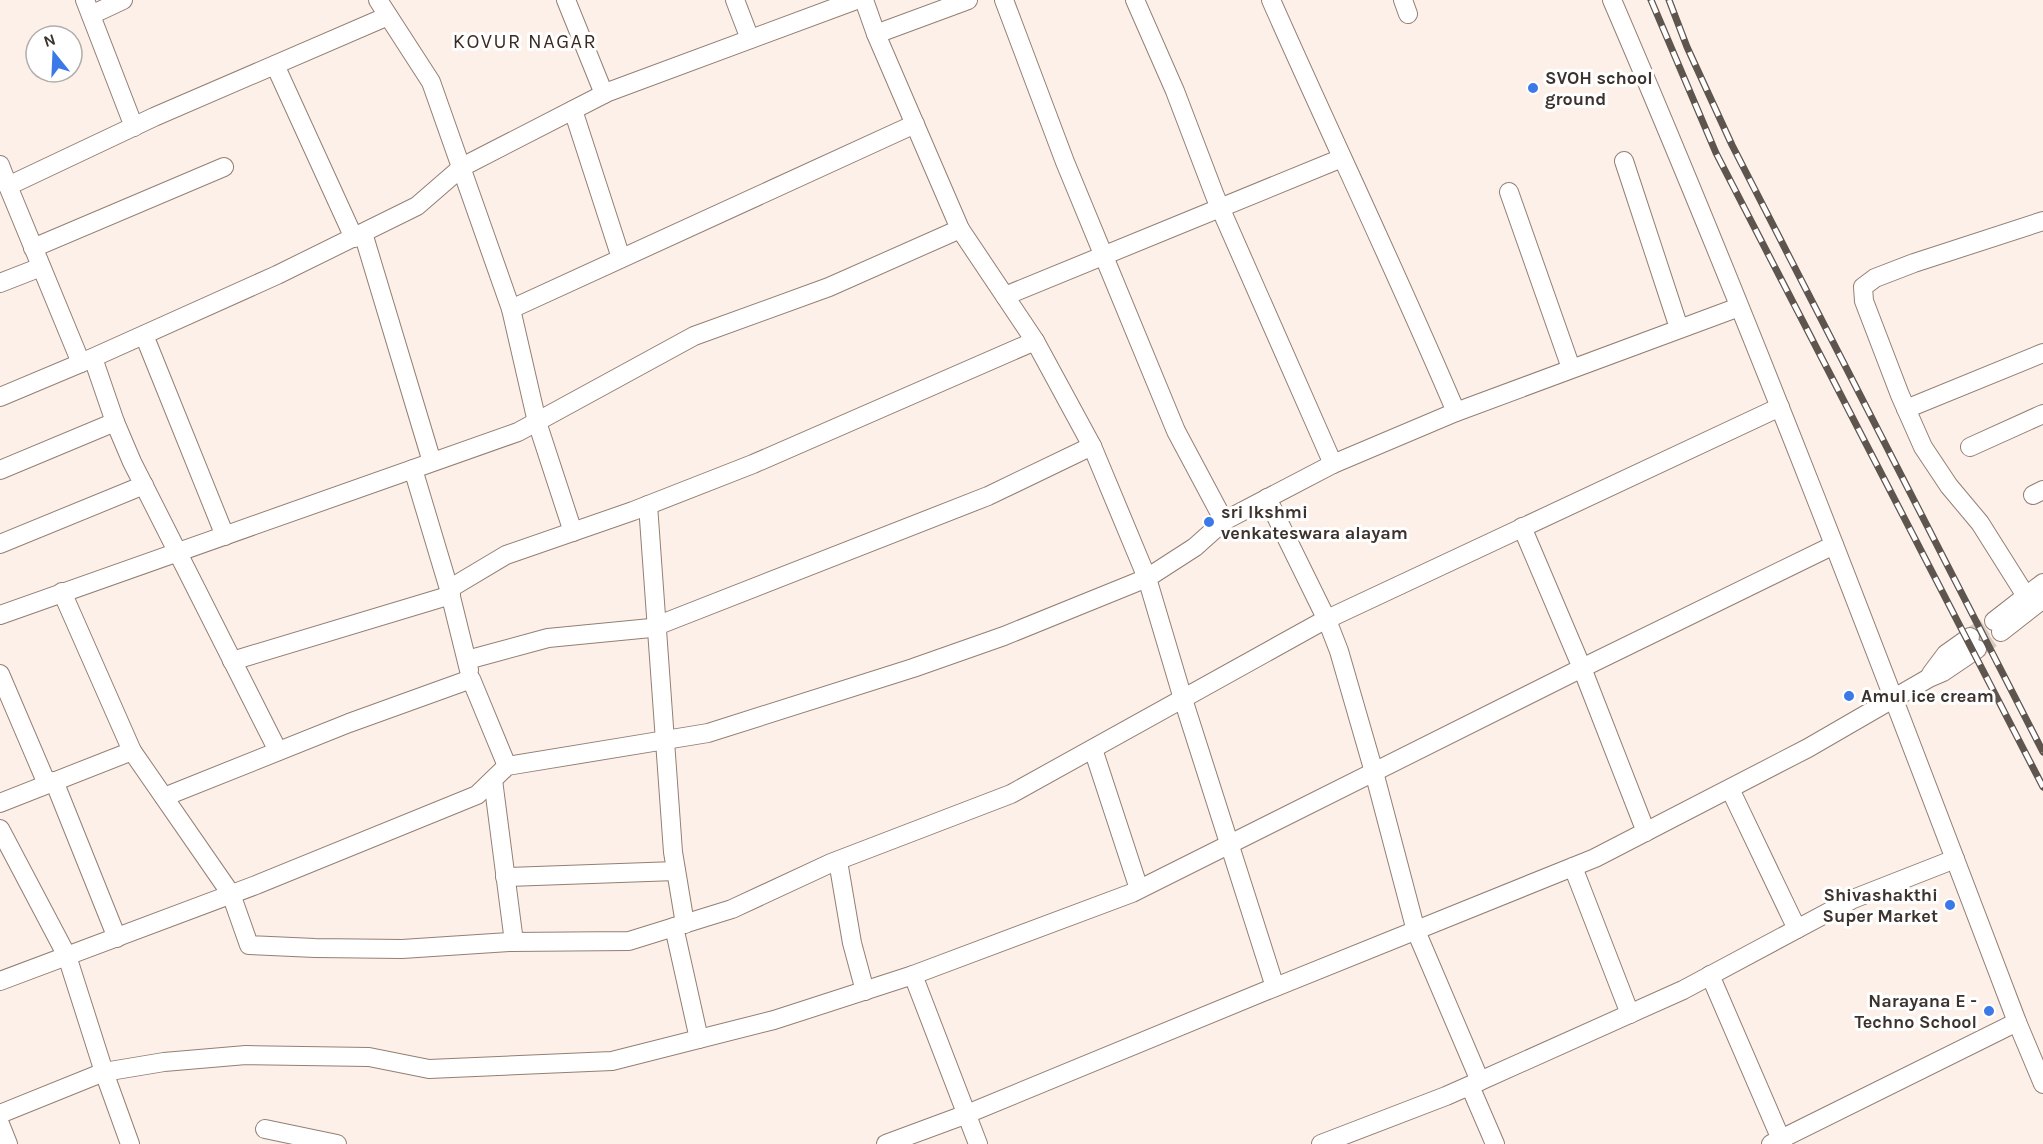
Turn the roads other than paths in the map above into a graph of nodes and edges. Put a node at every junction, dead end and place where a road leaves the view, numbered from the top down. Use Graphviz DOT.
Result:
graph roads {
  1 [pos="123,0"];
  2 [pos="378,0"];
  3 [pos="566,0"];
  4 [pos="735,0"];
  5 [pos="856,0"];
  6 [pos="864,0"];
  7 [pos="968,0"];
  8 [pos="1004,0"];
  9 [pos="1135,0"];
  10 [pos="1271,0"];
  11 [pos="1612,0"];
  12 [pos="88,8"];
  13 [pos="388,16"];
  14 [pos="876,34"];
  15 [pos="750,39"];
  16 [pos="275,65"];
  17 [pos="604,94"];
  18 [pos="573,110"];
  19 [pos="915,124"];
  20 [pos="134,127"];
  21 [pos="1342,158"];
  22 [pos="1624,161"];
  23 [pos="0,165"];
  24 [pos="224,167"];
  25 [pos="462,167"];
  26 [pos="8,186"];
  27 [pos="1509,192"];
  28 [pos="1222,209"];
  29 [pos="2043,221"];
  30 [pos="960,230"];
  31 [pos="358,235"];
  32 [pos="33,248"];
  33 [pos="1103,255"];
  34 [pos="621,258"];
  35 [pos="41,267"];
  36 [pos="0,283"];
  37 [pos="1005,296"];
  38 [pos="1739,307"];
  39 [pos="511,309"];
  40 [pos="1679,328"];
  41 [pos="144,335"];
  42 [pos="1035,341"];
  43 [pos="2043,353"];
  44 [pos="87,361"];
  45 [pos="1571,368"];
  46 [pos="0,397"];
  47 [pos="1780,406"];
  48 [pos="1906,409"];
  49 [pos="1456,412"];
  50 [pos="2043,414"];
  51 [pos="115,422"];
  52 [pos="537,422"];
  53 [pos="1092,446"];
  54 [pos="1970,447"];
  55 [pos="432,462"];
  56 [pos="1333,464"];
  57 [pos="413,469"];
  58 [pos="0,470"];
  59 [pos="144,485"];
  60 [pos="1267,498"];
  61 [pos="648,505"];
  62 [pos="1224,521"];
  63 [pos="1522,527"];
  64 [pos="573,532"];
  65 [pos="225,536"];
  66 [pos="0,544"];
  67 [pos="1834,546"];
  68 [pos="177,553"];
  69 [pos="1147,578"];
  70 [pos="2043,583"];
  71 [pos="62,592"];
  72 [pos="450,592"];
  73 [pos="2035,598"];
  74 [pos="0,615"];
  75 [pos="1327,620"];
  76 [pos="656,626"];
  77 [pos="1997,627"];
  78 [pos="1973,643"];
  79 [pos="467,660"];
  80 [pos="232,661"];
  81 [pos="1582,668"];
  82 [pos="0,674"];
  83 [pos="471,678"];
  84 [pos="1183,699"];
  85 [pos="1893,699"];
  86 [pos="665,741"];
  87 [pos="1093,749"];
  88 [pos="132,751"];
  89 [pos="278,751"];
  90 [pos="507,766"];
  91 [pos="1374,772"];
  92 [pos="493,780"];
  93 [pos="50,783"];
  94 [pos="1730,789"];
  95 [pos="164,796"];
  96 [pos="0,803"];
  97 [pos="0,829"];
  98 [pos="1646,832"];
  99 [pos="1228,844"];
  100 [pos="1955,859"];
  101 [pos="838,861"];
  102 [pos="1573,867"];
  103 [pos="676,871"];
  104 [pos="506,877"];
  105 [pos="1139,889"];
  106 [pos="231,894"];
  107 [pos="680,926"];
  108 [pos="1797,929"];
  109 [pos="1416,931"];
  110 [pos="117,938"];
  111 [pos="514,942"];
  112 [pos="68,956"];
  113 [pos="913,975"];
  114 [pos="1710,975"];
  115 [pos="0,981"];
  116 [pos="1275,987"];
  117 [pos="865,991"];
  118 [pos="1630,1014"];
  119 [pos="2017,1022"];
  120 [pos="699,1039"];
  121 [pos="104,1072"];
  122 [pos="1475,1083"];
  123 [pos="2043,1084"];
  124 [pos="0,1114"];
  125 [pos="967,1114"];
  126 [pos="0,1124"];
  127 [pos="265,1129"];
  128 [pos="1779,1142"];
  129 [pos="8,1144"];
  130 [pos="130,1144"];
  131 [pos="337,1144"];
  132 [pos="886,1144"];
  133 [pos="978,1144"];
  134 [pos="1321,1144"];
  135 [pos="1495,1144"];
  1 -- 12 [label="street"];
  2 -- 13 [label="street"];
  3 -- 17 [label="street"];
  4 -- 15 [label="street"];
  5 -- 15 [label="street"];
  6 -- 14 [label="street"];
  7 -- 14 [label="street"];
  8 -- 33 [label="street"];
  9 -- 28 [label="street"];
  10 -- 21 [label="street"];
  11 -- 38 [label="street"];
  12 -- 20 [label="street"];
  13 -- 16 [label="street"];
  13 -- 25 [label="street"];
  14 -- 19 [label="street"];
  15 -- 17 [label="street"];
  16 -- 20 [label="street"];
  16 -- 31 [label="street"];
  17 -- 18 [label="street"];
  18 -- 25 [label="street"];
  18 -- 34 [label="street"];
  19 -- 30 [label="street"];
  19 -- 34 [label="street"];
  20 -- 26 [label="street"];
  21 -- 28 [label="street"];
  21 -- 49 [label="street"];
  22 -- 40 [label="street"];
  23 -- 26 [label="street"];
  24 -- 32 [label="street"];
  25 -- 31 [label="street"];
  25 -- 39 [label="street"];
  26 -- 32 [label="street"];
  27 -- 45 [label="street"];
  28 -- 33 [label="street"];
  28 -- 56 [label="street"];
  29 -- 48 [label="street"];
  30 -- 37 [label="street"];
  30 -- 52 [label="street"];
  31 -- 41 [label="street"];
  31 -- 55 [label="street"];
  32 -- 35 [label="street"];
  33 -- 37 [label="street"];
  33 -- 62 [label="street"];
  34 -- 39 [label="street"];
  35 -- 36 [label="street"];
  35 -- 44 [label="street"];
  37 -- 42 [label="street"];
  38 -- 40 [label="street"];
  38 -- 47 [label="street"];
  39 -- 52 [label="street"];
  40 -- 45 [label="street"];
  41 -- 44 [label="street"];
  41 -- 65 [label="street"];
  42 -- 53 [label="street"];
  42 -- 61 [label="street"];
  43 -- 48 [label="street"];
  44 -- 46 [label="street"];
  44 -- 51 [label="street"];
  45 -- 49 [label="street"];
  47 -- 63 [label="street"];
  47 -- 67 [label="street"];
  48 -- 73 [label="street"];
  49 -- 56 [label="street"];
  50 -- 54 [label="street"];
  51 -- 58 [label="street"];
  51 -- 59 [label="street"];
  52 -- 55 [label="street"];
  52 -- 64 [label="street"];
  53 -- 69 [label="street"];
  53 -- 76 [label="street"];
  55 -- 57 [label="street"];
  56 -- 60 [label="street"];
  57 -- 65 [label="street"];
  57 -- 72 [label="street"];
  59 -- 66 [label="street"];
  59 -- 68 [label="street"];
  60 -- 62 [label="street"];
  60 -- 75 [label="street"];
  61 -- 64 [label="street"];
  61 -- 76 [label="street"];
  62 -- 69 [label="street"];
  63 -- 75 [label="street"];
  63 -- 81 [label="street"];
  64 -- 72 [label="street"];
  65 -- 68 [label="street"];
  67 -- 81 [label="street"];
  67 -- 85 [label="street"];
  68 -- 71 [label="street"];
  68 -- 80 [label="street"];
  69 -- 84 [label="street"];
  69 -- 86 [label="street"];
  70 -- 73 [label="street"];
  71 -- 74 [label="street"];
  71 -- 88 [label="street"];
  72 -- 79 [label="street"];
  72 -- 80 [label="street"];
  73 -- 77 [label="street"];
  75 -- 84 [label="street"];
  75 -- 91 [label="street"];
  76 -- 79 [label="street"];
  76 -- 86 [label="street"];
  78 -- 85 [label="street"];
  79 -- 83 [label="street"];
  80 -- 89 [label="street"];
  81 -- 91 [label="street"];
  81 -- 98 [label="street"];
  82 -- 93 [label="street"];
  83 -- 89 [label="street"];
  83 -- 90 [label="street"];
  84 -- 87 [label="street"];
  84 -- 99 [label="street"];
  85 -- 94 [label="street"];
  85 -- 100 [label="street"];
  86 -- 90 [label="street"];
  86 -- 103 [label="street"];
  87 -- 101 [label="street"];
  87 -- 105 [label="street"];
  88 -- 93 [label="street"];
  88 -- 95 [label="street"];
  89 -- 95 [label="street"];
  90 -- 92 [label="street"];
  91 -- 99 [label="street"];
  91 -- 109 [label="street"];
  92 -- 104 [label="street"];
  92 -- 106 [label="street"];
  93 -- 96 [label="street"];
  93 -- 110 [label="street"];
  94 -- 98 [label="street"];
  94 -- 108 [label="street"];
  95 -- 106 [label="street"];
  97 -- 112 [label="street"];
  98 -- 102 [label="street"];
  99 -- 105 [label="street"];
  99 -- 116 [label="street"];
  100 -- 108 [label="street"];
  100 -- 119 [label="street"];
  101 -- 107 [label="street"];
  101 -- 117 [label="street"];
  102 -- 109 [label="street"];
  102 -- 118 [label="street"];
  103 -- 104 [label="street"];
  103 -- 107 [label="street"];
  104 -- 111 [label="street"];
  105 -- 113 [label="street"];
  106 -- 110 [label="street"];
  106 -- 111 [label="street"];
  107 -- 111 [label="street"];
  107 -- 120 [label="street"];
  108 -- 114 [label="street"];
  109 -- 116 [label="street"];
  109 -- 122 [label="street"];
  110 -- 112 [label="street"];
  112 -- 115 [label="street"];
  112 -- 121 [label="street"];
  113 -- 117 [label="street"];
  113 -- 125 [label="street"];
  114 -- 118 [label="street"];
  114 -- 128 [label="street"];
  116 -- 125 [label="street"];
  117 -- 120 [label="street"];
  118 -- 122 [label="street"];
  119 -- 123 [label="street"];
  119 -- 128 [label="street"];
  120 -- 121 [label="street"];
  121 -- 124 [label="street"];
  121 -- 130 [label="street"];
  122 -- 134 [label="street"];
  122 -- 135 [label="street"];
  125 -- 132 [label="street"];
  125 -- 133 [label="street"];
  126 -- 129 [label="street"];
  127 -- 131 [label="street"];
}
